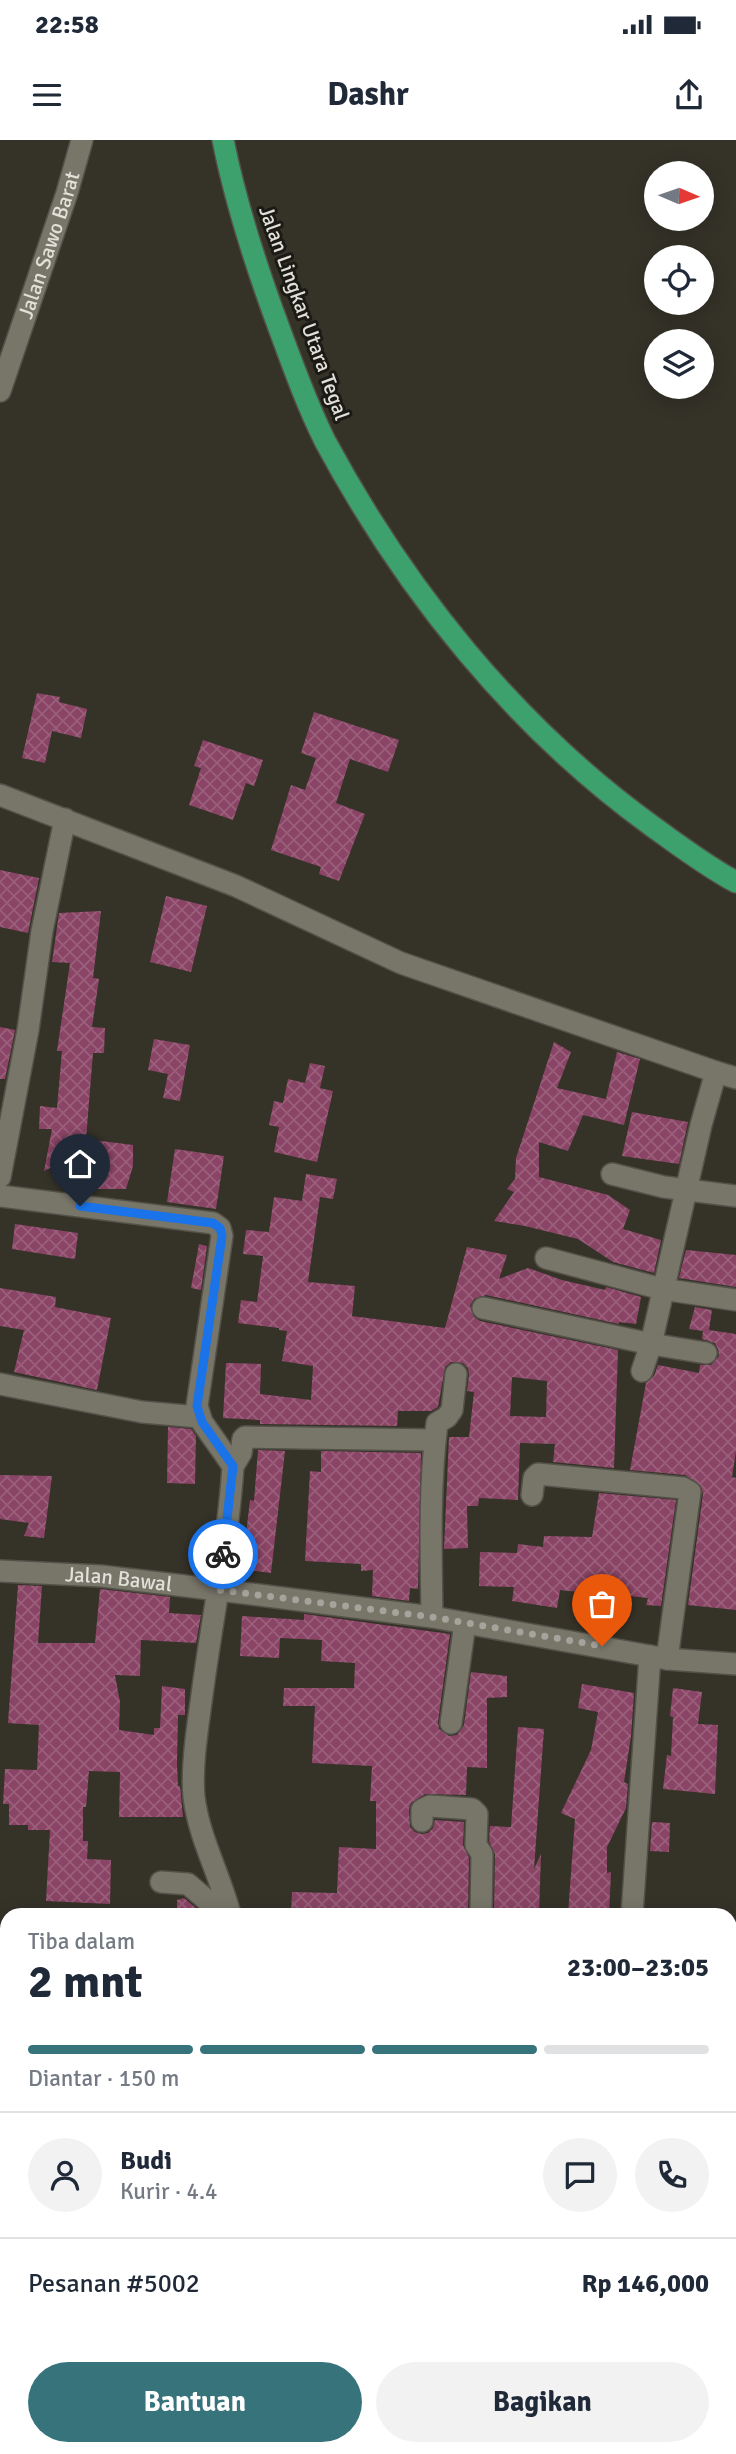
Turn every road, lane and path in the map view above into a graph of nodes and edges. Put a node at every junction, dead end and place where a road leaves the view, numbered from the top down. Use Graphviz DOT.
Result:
graph roads {
  1 [pos="82,140"];
  2 [pos="223,140"];
  3 [pos="7,353"];
  4 [pos="0,391"];
  5 [pos="0,795"];
  6 [pos="65,819"];
  7 [pos="736,882"];
  8 [pos="726,1075"];
  9 [pos="4,1134"];
  10 [pos="612,1174"];
  11 [pos="0,1177"];
  12 [pos="686,1190"];
  13 [pos="0,1196"];
  14 [pos="736,1196"];
  15 [pos="545,1258"];
  16 [pos="662,1289"];
  17 [pos="736,1300"];
  18 [pos="483,1308"];
  19 [pos="651,1344"];
  20 [pos="706,1353"];
  21 [pos="642,1371"];
  22 [pos="456,1374"];
  23 [pos="0,1384"];
  24 [pos="199,1417"];
  25 [pos="435,1440"];
  26 [pos="233,1466"];
  27 [pos="532,1495"];
  28 [pos="0,1571"];
  29 [pos="228,1591"];
  30 [pos="432,1600"];
  31 [pos="465,1623"];
  32 [pos="659,1657"];
  33 [pos="736,1664"];
  34 [pos="451,1723"];
  35 [pos="422,1821"];
  36 [pos="160,1882"];
  37 [pos="217,1908"];
  38 [pos="223,1908"];
  39 [pos="481,1908"];
  40 [pos="633,1908"];
  1 -- 3 [label="street, Jalan Sawo Barat"];
  2 -- 7 [label="highway, Jalan Lingkar Utara Tegal"];
  3 -- 4 [label="street, Jalan Sawo Barat"];
  5 -- 6 [label="street"];
  6 -- 8 [label="street"];
  6 -- 9 [label="street"];
  8 -- 12 [label="street"];
  9 -- 11 [label="street"];
  10 -- 12 [label="street"];
  12 -- 14 [label="street"];
  12 -- 16 [label="street"];
  13 -- 24 [label="street"];
  15 -- 16 [label="street"];
  16 -- 17 [label="street"];
  16 -- 19 [label="street"];
  18 -- 19 [label="street"];
  19 -- 20 [label="street"];
  19 -- 21 [label="street"];
  22 -- 25 [label="street"];
  23 -- 24 [label="street"];
  24 -- 26 [label="street"];
  25 -- 26 [label="street"];
  25 -- 30 [label="street"];
  26 -- 29 [label="street"];
  27 -- 32 [label="street"];
  28 -- 29 [label="street, Jalan Bawal"];
  29 -- 30 [label="street, Jalan Bawal"];
  29 -- 38 [label="street"];
  30 -- 31 [label="street, Jalan Bawal"];
  31 -- 32 [label="street, Jalan Bawal"];
  31 -- 34 [label="street"];
  32 -- 33 [label="street, Jalan Bawal"];
  32 -- 40 [label="street"];
  35 -- 39 [label="street"];
  36 -- 37 [label="street"];
}
